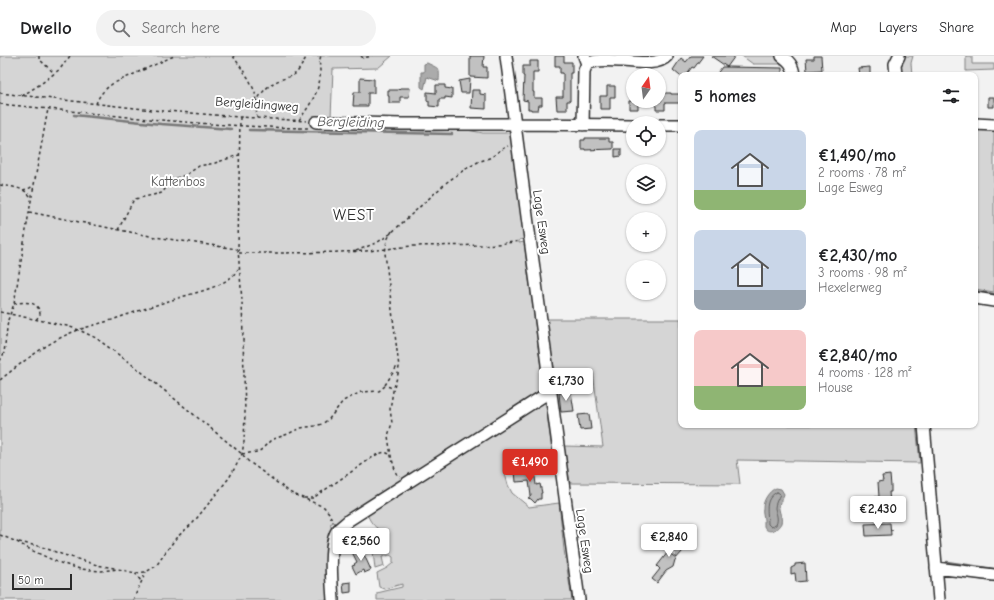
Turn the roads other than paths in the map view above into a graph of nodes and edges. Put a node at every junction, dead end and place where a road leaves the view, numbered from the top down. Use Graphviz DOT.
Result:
graph roads {
  1 [pos="506,56"];
  2 [pos="667,56"];
  3 [pos="782,56"];
  4 [pos="899,56"];
  5 [pos="623,59"];
  6 [pos="585,60"];
  7 [pos="793,72"];
  8 [pos="896,72"];
  9 [pos="515,124"];
  10 [pos="978,124"];
  11 [pos="994,124"];
  12 [pos="312,125"];
  13 [pos="583,125"];
  14 [pos="626,125"];
  15 [pos="666,125"];
  16 [pos="678,125"];
  17 [pos="978,298"];
  18 [pos="994,301"];
  19 [pos="551,391"];
  20 [pos="924,428"];
  21 [pos="936,568"];
  22 [pos="994,574"];
  23 [pos="333,600"];
  24 [pos="579,600"];
  25 [pos="939,600"];
  1 -- 9 [label="street, Lage Esweg"];
  2 -- 5 [label="street"];
  3 -- 7 [label="street"];
  4 -- 8 [label="street"];
  5 -- 6 [label="street"];
  6 -- 13 [label="street"];
  9 -- 12 [label="street, Bergleidingweg"];
  9 -- 13 [label="street, Bergleidingweg"];
  9 -- 19 [label="street, Lage Esweg"];
  10 -- 11 [label="street"];
  13 -- 14 [label="street, Bergleidingweg"];
  15 -- 16 [label="street"];
  17 -- 18 [label="street"];
  19 -- 23 [label="street"];
  19 -- 24 [label="street, Lage Esweg"];
  20 -- 21 [label="street"];
  21 -- 22 [label="street"];
  21 -- 25 [label="street"];
}
